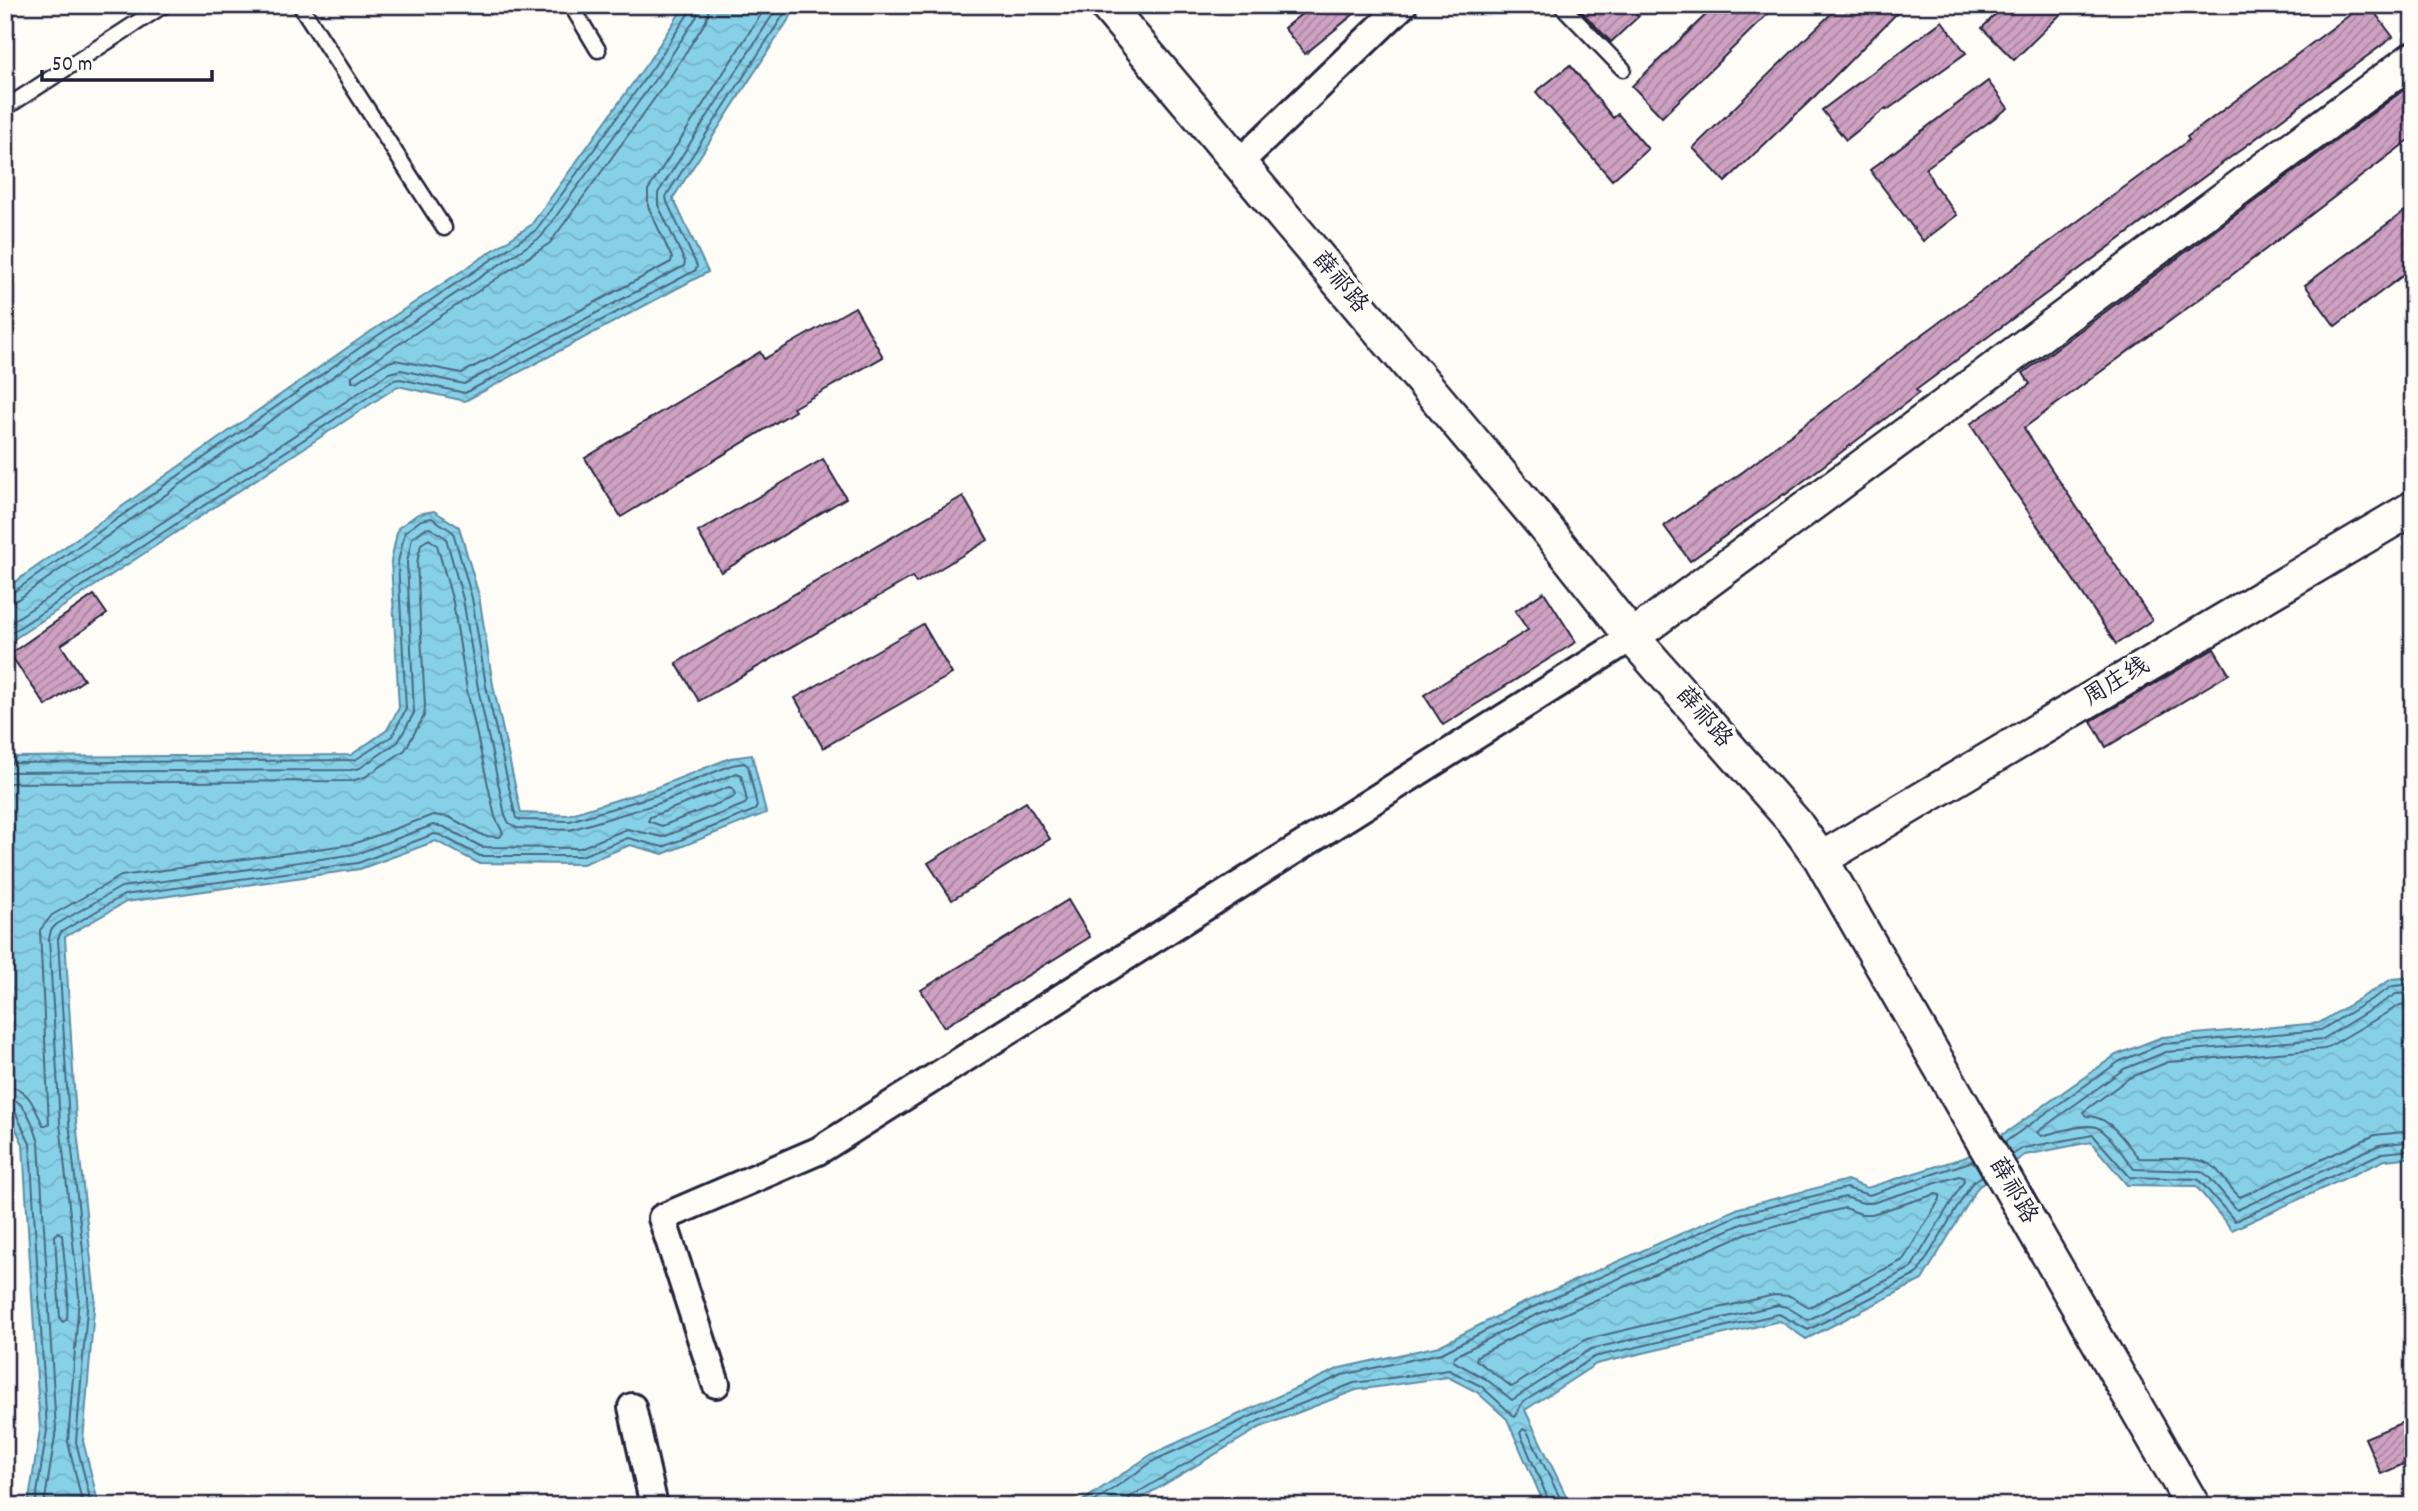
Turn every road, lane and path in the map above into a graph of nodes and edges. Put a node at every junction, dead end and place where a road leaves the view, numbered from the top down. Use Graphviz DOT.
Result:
graph roads {
  1 [pos="164,5"];
  2 [pos="300,5"];
  3 [pos="571,5"];
  4 [pos="1106,5"];
  5 [pos="1403,5"];
  6 [pos="1561,5"];
  7 [pos="598,50"];
  8 [pos="2413,59"];
  9 [pos="1623,69"];
  10 [pos="5,108"];
  11 [pos="1239,163"];
  12 [pos="444,228"];
  13 [pos="2413,508"];
  14 [pos="1632,637"];
  15 [pos="1821,859"];
  16 [pos="716,1384"];
  17 [pos="632,1407"];
  18 [pos="654,1506"];
  19 [pos="2193,1506"];
  1 -- 10 [label="lane"];
  2 -- 12 [label="lane"];
  3 -- 7 [label="lane"];
  4 -- 11 [label="street, 薛祁路"];
  5 -- 11 [label="street"];
  6 -- 9 [label="lane"];
  8 -- 14 [label="street"];
  11 -- 14 [label="street, 薛祁路"];
  13 -- 15 [label="street, 周庄线"];
  14 -- 15 [label="street, 薛祁路"];
  14 -- 16 [label="street"];
  15 -- 19 [label="street, 薛祁路"];
  17 -- 18 [label="street"];
}
